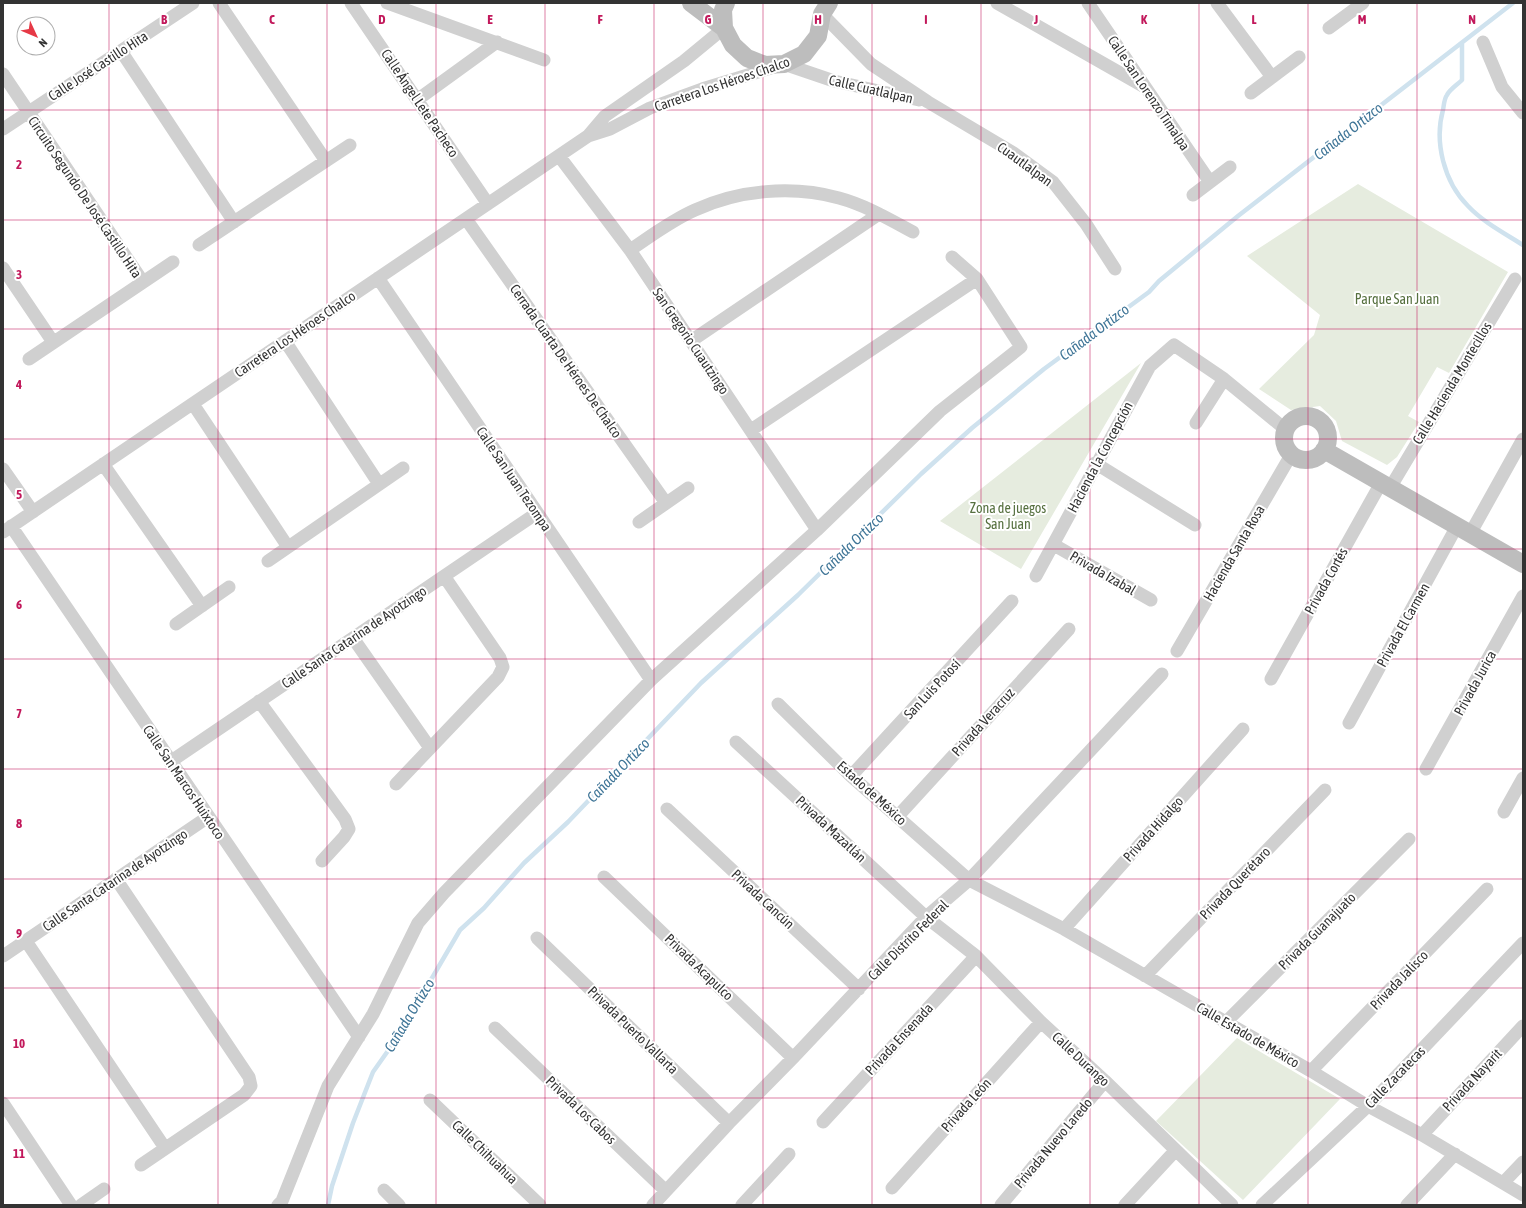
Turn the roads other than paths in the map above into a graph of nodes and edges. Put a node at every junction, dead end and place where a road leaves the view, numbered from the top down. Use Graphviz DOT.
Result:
graph roads {
  1 [pos="193,3"];
  2 [pos="219,3"];
  3 [pos="351,3"];
  4 [pos="387,3"];
  5 [pos="691,3"];
  6 [pos="726,3"];
  7 [pos="997,3"];
  8 [pos="1088,3"];
  9 [pos="1217,3"];
  10 [pos="1359,4"];
  11 [pos="824,7"];
  12 [pos="724,28"];
  13 [pos="1329,28"];
  14 [pos="496,42"];
  15 [pos="1483,42"];
  16 [pos="120,51"];
  17 [pos="1299,57"];
  18 [pos="544,60"];
  19 [pos="784,64"];
  20 [pos="3,74"];
  21 [pos="1272,77"];
  22 [pos="1146,88"];
  23 [pos="1251,93"];
  24 [pos="417,100"];
  25 [pos="928,102"];
  26 [pos="28,112"];
  27 [pos="1523,113"];
  28 [pos="3,129"];
  29 [pos="588,136"];
  30 [pos="350,145"];
  31 [pos="559,156"];
  32 [pos="326,161"];
  33 [pos="1230,167"];
  34 [pos="1210,182"];
  35 [pos="1193,196"];
  36 [pos="488,204"];
  37 [pos="879,214"];
  38 [pos="466,219"];
  39 [pos="234,222"];
  40 [pos="913,232"];
  41 [pos="199,245"];
  42 [pos="630,250"];
  43 [pos="952,257"];
  44 [pos="173,262"];
  45 [pos="3,268"];
  46 [pos="1115,269"];
  47 [pos="378,278"];
  48 [pos="1514,279"];
  49 [pos="977,280"];
  50 [pos="143,282"];
  51 [pos="285,341"];
  52 [pos="691,341"];
  53 [pos="53,342"];
  54 [pos="29,359"];
  55 [pos="1224,379"];
  56 [pos="193,404"];
  57 [pos="1196,423"];
  58 [pos="1285,429"];
  59 [pos="752,430"];
  60 [pos="1523,438"];
  61 [pos="1324,450"];
  62 [pos="1291,455"];
  63 [pos="1095,463"];
  64 [pos="103,464"];
  65 [pos="403,468"];
  66 [pos="3,469"];
  67 [pos="379,484"];
  68 [pos="1386,485"];
  69 [pos="688,488"];
  70 [pos="666,503"];
  71 [pos="33,512"];
  72 [pos="537,513"];
  73 [pos="639,522"];
  74 [pos="1195,525"];
  75 [pos="7,529"];
  76 [pos="817,530"];
  77 [pos="1464,530"];
  78 [pos="1054,545"];
  79 [pos="288,547"];
  80 [pos="268,561"];
  81 [pos="1523,564"];
  82 [pos="444,576"];
  83 [pos="1036,576"];
  84 [pos="229,587"];
  85 [pos="1523,596"];
  86 [pos="1151,600"];
  87 [pos="1012,601"];
  88 [pos="202,606"];
  89 [pos="176,624"];
  90 [pos="1069,629"];
  91 [pos="353,638"];
  92 [pos="1177,651"];
  93 [pos="1162,674"];
  94 [pos="1271,679"];
  95 [pos="651,680"];
  96 [pos="259,701"];
  97 [pos="778,704"];
  98 [pos="1349,723"];
  99 [pos="1243,729"];
  100 [pos="736,742"];
  101 [pos="430,748"];
  102 [pos="170,762"];
  103 [pos="1426,769"];
  104 [pos="851,776"];
  105 [pos="1523,778"];
  106 [pos="396,784"];
  107 [pos="1326,790"];
  108 [pos="667,809"];
  109 [pos="1504,812"];
  110 [pos="898,816"];
  111 [pos="208,817"];
  112 [pos="1409,839"];
  113 [pos="322,861"];
  114 [pos="604,877"];
  115 [pos="116,879"];
  116 [pos="969,880"];
  117 [pos="1487,890"];
  118 [pos="926,917"];
  119 [pos="1064,929"];
  120 [pos="537,938"];
  121 [pos="26,940"];
  122 [pos="1523,943"];
  123 [pos="3,956"];
  124 [pos="976,956"];
  125 [pos="1145,976"];
  126 [pos="859,989"];
  127 [pos="1041,1022"];
  128 [pos="1225,1023"];
  129 [pos="1523,1026"];
  130 [pos="495,1028"];
  131 [pos="359,1037"];
  132 [pos="793,1058"];
  133 [pos="1311,1071"];
  134 [pos="1105,1081"];
  135 [pos="430,1100"];
  136 [pos="3,1103"];
  137 [pos="1368,1106"];
  138 [pos="823,1122"];
  139 [pos="729,1123"];
  140 [pos="1422,1135"];
  141 [pos="165,1148"];
  142 [pos="1175,1151"];
  143 [pos="789,1154"];
  144 [pos="1455,1154"];
  145 [pos="1523,1162"];
  146 [pos="141,1165"];
  147 [pos="1503,1183"];
  148 [pos="892,1188"];
  149 [pos="104,1189"];
  150 [pos="384,1190"];
  151 [pos="666,1191"];
  152 [pos="1523,1195"];
  153 [pos="71,1205"];
  154 [pos="81,1205"];
  155 [pos="278,1205"];
  156 [pos="399,1205"];
  157 [pos="540,1205"];
  158 [pos="653,1205"];
  159 [pos="742,1205"];
  160 [pos="1001,1205"];
  161 [pos="1125,1205"];
  162 [pos="1232,1205"];
  163 [pos="1262,1205"];
  164 [pos="1407,1205"];
  1 -- 16 [label="street, Calle José Castillo Hita"];
  2 -- 32 [label="street"];
  3 -- 24 [label="street, Calle Ángel Lete Pacheco"];
  4 -- 14 [label="street"];
  5 -- 12 [label="street, Calle Cuatlalpan"];
  6 -- 12 [label="street"];
  7 -- 22 [label="street"];
  8 -- 22 [label="street, Calle San Lorenzo Timalpa"];
  9 -- 21 [label="street"];
  10 -- 13 [label="street"];
  11 -- 19 [label="street, Carretera Los Héroes Chalco"];
  11 -- 25 [label="street, Calle Cuatlalpan"];
  12 -- 19 [label="street, Calle Cuatlalpan"];
  12 -- 29 [label="street, Carretera Los Héroes Chalco"];
  14 -- 18 [label="street"];
  14 -- 24 [label="street"];
  15 -- 27 [label="street"];
  16 -- 26 [label="street, Calle José Castillo Hita"];
  16 -- 39 [label="street"];
  17 -- 21 [label="street"];
  19 -- 25 [label="street, Calle Cuatlalpan"];
  19 -- 29 [label="street, Carretera Los Héroes Chalco"];
  20 -- 26 [label="street, Circuito Segundo De José Castillo Hita"];
  21 -- 23 [label="street"];
  22 -- 34 [label="street, Calle San Lorenzo Timalpa"];
  24 -- 36 [label="street, Calle Ángel Lete Pacheco"];
  25 -- 46 [label="street, Cuautlalpan"];
  26 -- 28 [label="street, Calle José Castillo Hita"];
  26 -- 50 [label="street, Circuito Segundo De José Castillo Hita"];
  29 -- 31 [label="street, Carretera Los Héroes Chalco"];
  30 -- 32 [label="street"];
  31 -- 36 [label="street, Carretera Los Héroes Chalco"];
  31 -- 42 [label="street, San Gregorio Cuautzingo"];
  32 -- 39 [label="street"];
  33 -- 34 [label="street"];
  34 -- 35 [label="street"];
  36 -- 38 [label="street, Carretera Los Héroes Chalco"];
  37 -- 40 [label="street"];
  37 -- 42 [label="street"];
  37 -- 52 [label="street"];
  38 -- 47 [label="street, Carretera Los Héroes Chalco"];
  38 -- 70 [label="street, Cerrada Cuarta De Héroes De Chalco"];
  39 -- 41 [label="street"];
  42 -- 52 [label="street, San Gregorio Cuautzingo"];
  43 -- 49 [label="street"];
  44 -- 50 [label="street, Circuito Segundo De José Castillo Hita"];
  45 -- 53 [label="street"];
  47 -- 51 [label="street, Carretera Los Héroes Chalco"];
  47 -- 72 [label="street, Calle San Juan Tezompa"];
  48 -- 68 [label="street, Calle Hacienda Montecillos"];
  49 -- 59 [label="street"];
  49 -- 76 [label="street"];
  50 -- 53 [label="street, Circuito Segundo De José Castillo Hita"];
  51 -- 56 [label="street, Carretera Los Héroes Chalco"];
  51 -- 67 [label="street"];
  52 -- 59 [label="street, San Gregorio Cuautzingo"];
  53 -- 54 [label="street, Circuito Segundo De José Castillo Hita"];
  55 -- 57 [label="street"];
  55 -- 58 [label="street"];
  55 -- 63 [label="street, Hacienda la Concepción"];
  56 -- 64 [label="street, Carretera Los Héroes Chalco"];
  56 -- 79 [label="street"];
  58 -- 61 [label="street"];
  58 -- 62 [label="street"];
  59 -- 76 [label="street, San Gregorio Cuautzingo"];
  60 -- 77 [label="street, Privada El Carmen"];
  61 -- 62 [label="street"];
  61 -- 68 [label="street"];
  62 -- 92 [label="street, Hacienda Santa Rosa"];
  63 -- 74 [label="street"];
  63 -- 78 [label="street, Hacienda la Concepción"];
  64 -- 71 [label="street, Carretera Los Héroes Chalco"];
  64 -- 88 [label="street"];
  65 -- 67 [label="street"];
  66 -- 71 [label="street"];
  67 -- 79 [label="street"];
  68 -- 77 [label="street"];
  68 -- 94 [label="street, Privada Cortés"];
  69 -- 70 [label="street"];
  70 -- 73 [label="street"];
  71 -- 75 [label="street, Carretera Los Héroes Chalco"];
  72 -- 82 [label="street, Calle Santa Catarina de Ayotzingo"];
  72 -- 95 [label="street, Calle San Juan Tezompa"];
  75 -- 102 [label="street, Calle San Marcos Huixtoco"];
  76 -- 95 [label="street"];
  77 -- 81 [label="street"];
  77 -- 98 [label="street, Privada El Carmen"];
  78 -- 83 [label="street, Hacienda la Concepción"];
  78 -- 86 [label="street, Privada Izabal"];
  79 -- 80 [label="street"];
  82 -- 91 [label="street, Calle Santa Catarina de Ayotzingo"];
  82 -- 101 [label="street"];
  84 -- 88 [label="street"];
  85 -- 103 [label="street, Privada Jurica"];
  87 -- 104 [label="street, San Luis Potosí"];
  88 -- 89 [label="street"];
  90 -- 110 [label="street, Privada Veracruz"];
  91 -- 96 [label="street, Calle Santa Catarina de Ayotzingo"];
  91 -- 101 [label="street"];
  93 -- 116 [label="street, Calle Distrito Federal"];
  95 -- 131 [label="street"];
  96 -- 102 [label="street, Calle Santa Catarina de Ayotzingo"];
  96 -- 113 [label="street"];
  97 -- 104 [label="street, Estado de México"];
  99 -- 119 [label="street, Privada Hidalgo"];
  100 -- 118 [label="street, Privada Mazatlán"];
  101 -- 106 [label="street"];
  102 -- 111 [label="street, Calle San Marcos Huixtoco"];
  104 -- 110 [label="street, Estado de México"];
  105 -- 109 [label="street"];
  107 -- 125 [label="street, Privada Querétaro"];
  108 -- 126 [label="street, Privada Cancún"];
  110 -- 116 [label="street, Estado de México"];
  111 -- 115 [label="street, Calle Santa Catarina de Ayotzingo"];
  111 -- 131 [label="street, Calle San Marcos Huixtoco"];
  112 -- 128 [label="street, Privada Guanajuato"];
  114 -- 132 [label="street, Privada Acapulco"];
  115 -- 121 [label="street, Calle Santa Catarina de Ayotzingo"];
  115 -- 141 [label="street"];
  116 -- 118 [label="street, Calle Distrito Federal"];
  116 -- 119 [label="street, Calle Estado de México"];
  117 -- 133 [label="street, Privada Jalisco"];
  118 -- 124 [label="street, Calle Durango"];
  118 -- 126 [label="street, Calle Distrito Federal"];
  119 -- 125 [label="street, Calle Estado de México"];
  120 -- 139 [label="street, Privada Puerto Vallarta"];
  121 -- 123 [label="street, Calle Santa Catarina de Ayotzingo"];
  121 -- 141 [label="street"];
  122 -- 137 [label="street, Calle Zacatecas"];
  124 -- 127 [label="street, Calle Durango"];
  124 -- 138 [label="street, Privada Ensenada"];
  125 -- 128 [label="street, Calle Estado de México"];
  126 -- 132 [label="street, Calle Distrito Federal"];
  127 -- 134 [label="street, Calle Durango"];
  127 -- 148 [label="street, Privada León"];
  128 -- 133 [label="street, Calle Estado de México"];
  129 -- 140 [label="street, Privada Nayarit"];
  130 -- 151 [label="street, Privada Los Cabos"];
  131 -- 155 [label="street"];
  132 -- 139 [label="street, Calle Distrito Federal"];
  133 -- 137 [label="street, Calle Estado de México"];
  134 -- 142 [label="street, Calle Durango"];
  134 -- 160 [label="street, Privada Nuevo Laredo"];
  135 -- 157 [label="street, Calle Chihuahua"];
  136 -- 153 [label="street"];
  137 -- 140 [label="street, Calle Estado de México"];
  137 -- 163 [label="street, Calle Zacatecas"];
  139 -- 151 [label="street, Calle Distrito Federal"];
  140 -- 144 [label="street, Calle Estado de México"];
  141 -- 146 [label="street"];
  142 -- 161 [label="street"];
  142 -- 162 [label="street, Calle Durango"];
  143 -- 159 [label="street"];
  144 -- 147 [label="street, Calle Estado de México"];
  144 -- 164 [label="street"];
  145 -- 147 [label="street"];
  147 -- 152 [label="street, Calle Estado de México"];
  149 -- 154 [label="street"];
  150 -- 156 [label="street"];
  151 -- 158 [label="street, Calle Distrito Federal"];
}
